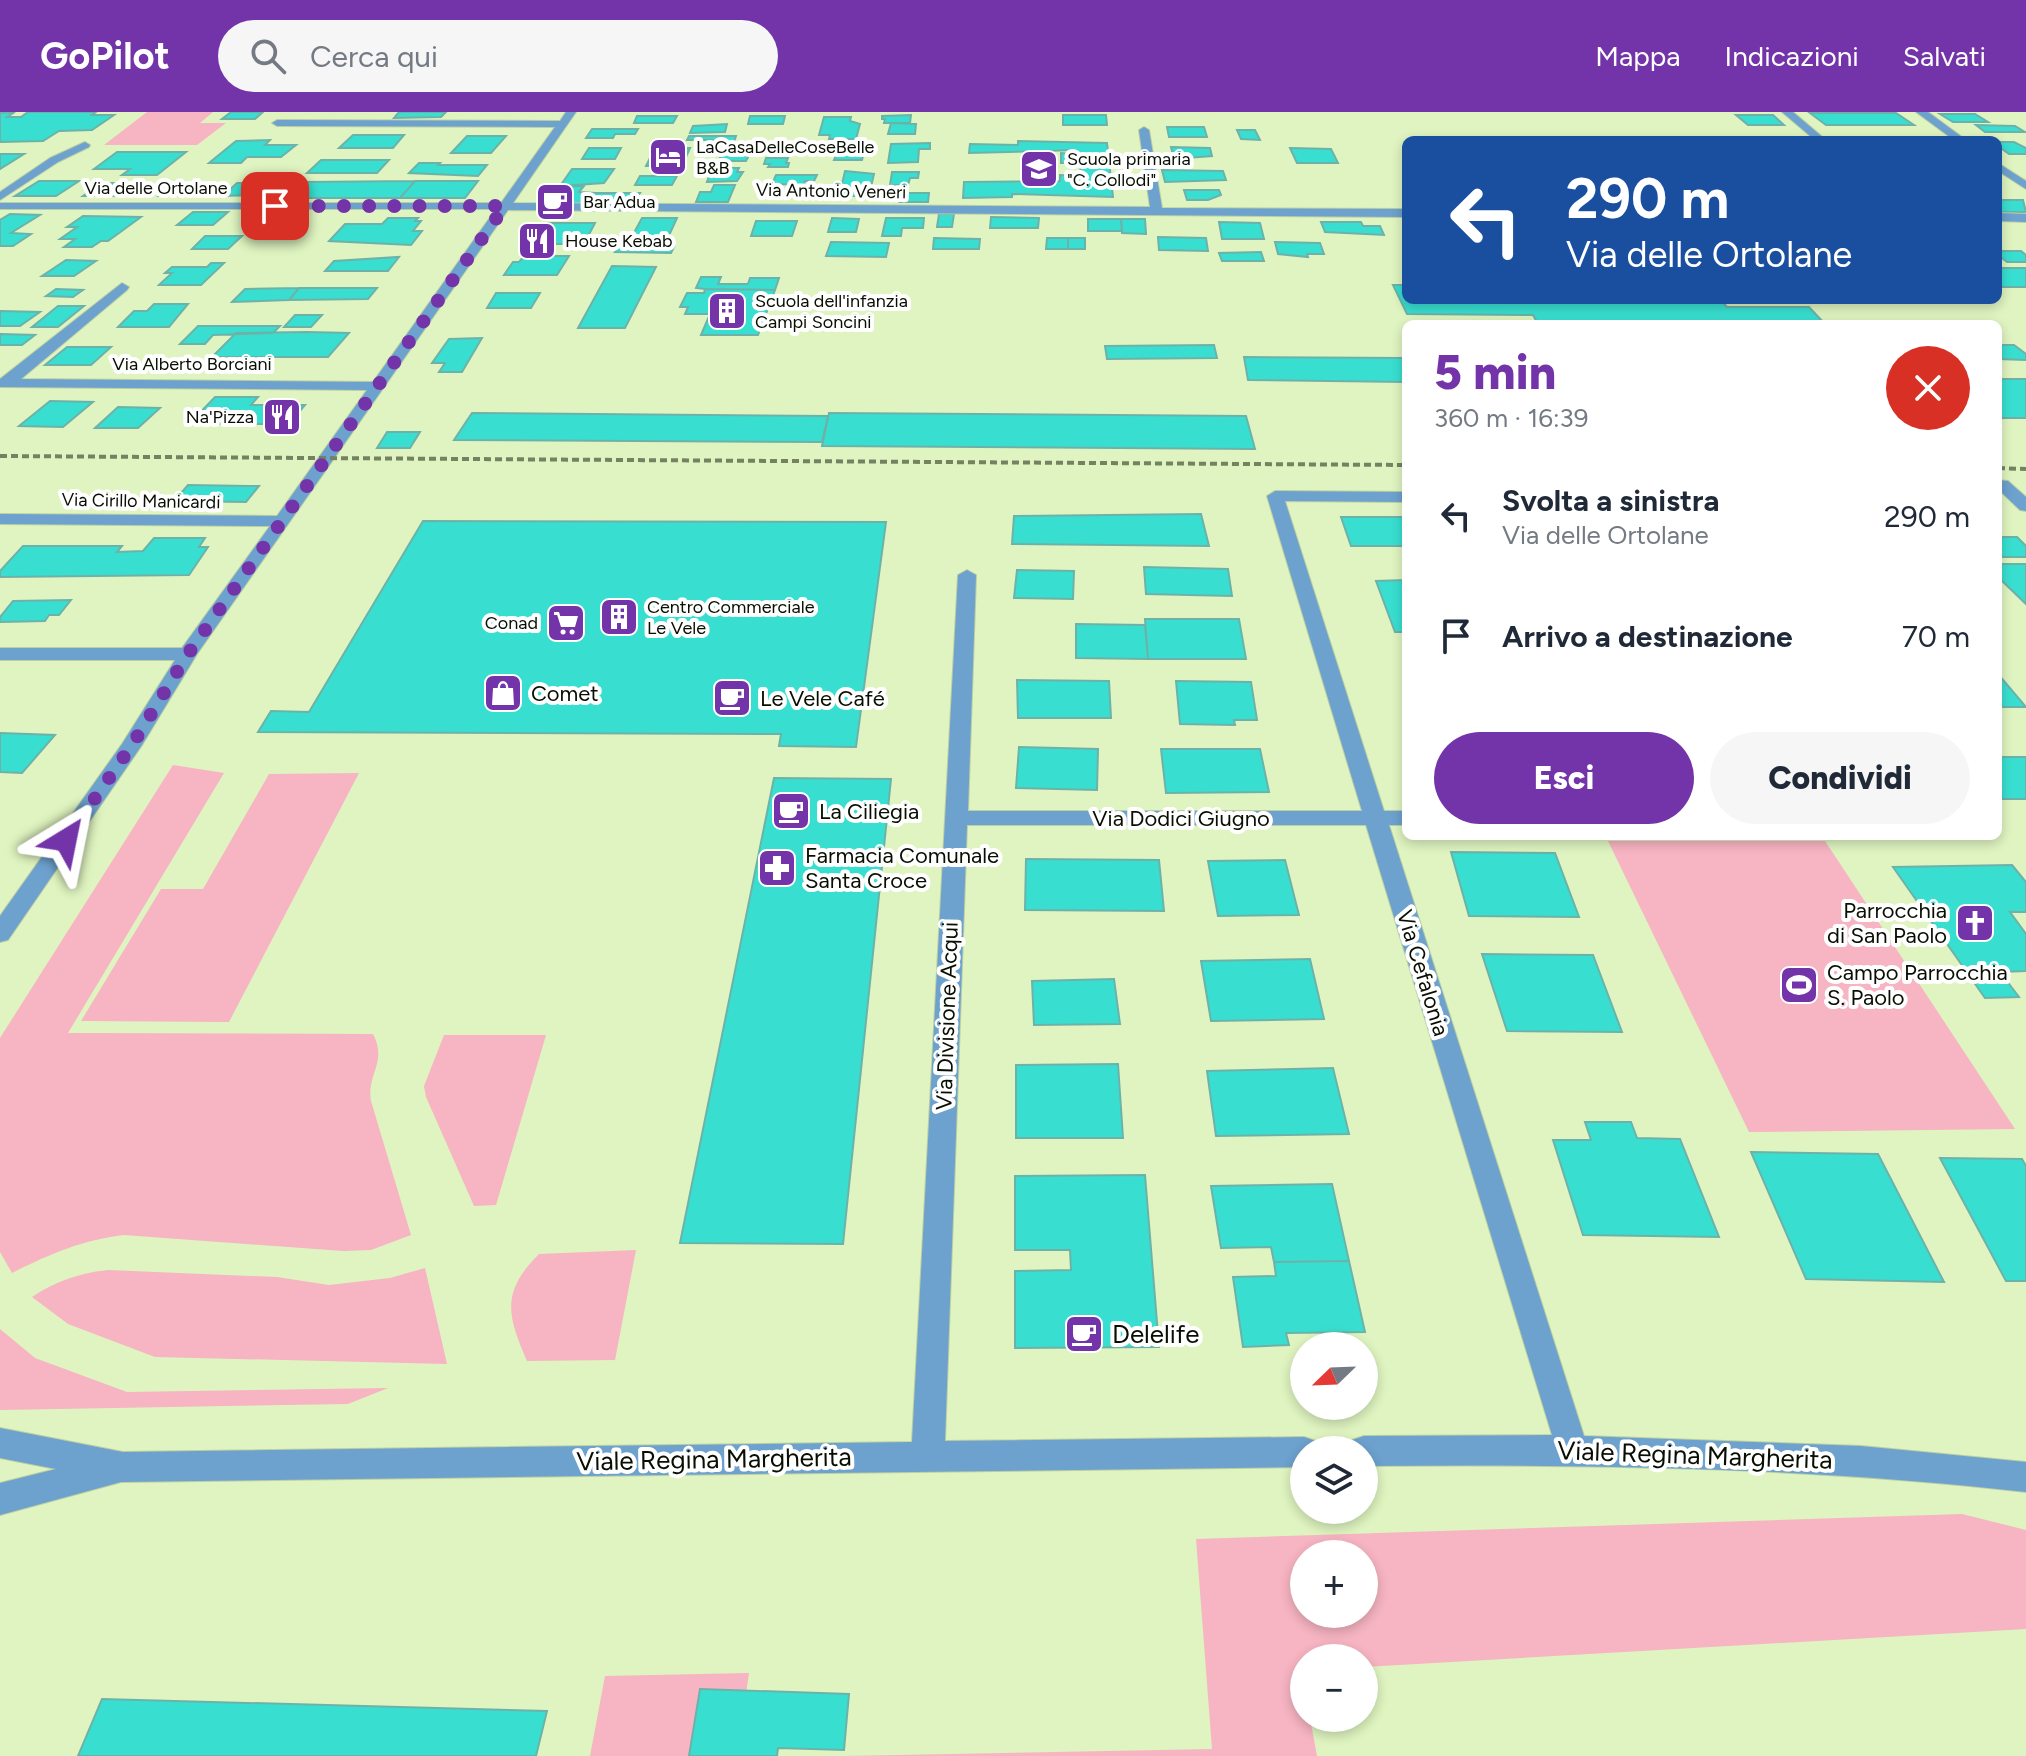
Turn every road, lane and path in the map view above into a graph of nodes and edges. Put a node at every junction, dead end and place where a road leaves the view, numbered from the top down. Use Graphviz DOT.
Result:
graph roads {
  1 [pos="290,112"];
  2 [pos="571,112"];
  3 [pos="1787,112"];
  4 [pos="1921,112"];
  5 [pos="563,124"];
  6 [pos="1144,130"];
  7 [pos="1816,136"];
  8 [pos="1955,136"];
  9 [pos="85,145"];
  10 [pos="2002,169"];
  11 [pos="2026,186"];
  12 [pos="0,197"];
  13 [pos="0,206"];
  14 [pos="505,206"];
  15 [pos="1157,213"];
  16 [pos="1402,213"];
  17 [pos="2020,218"];
  18 [pos="2026,226"];
  19 [pos="122,287"];
  20 [pos="3,383"];
  21 [pos="378,386"];
  22 [pos="2002,484"];
  23 [pos="1402,497"];
  24 [pos="2026,506"];
  25 [pos="0,519"];
  26 [pos="282,521"];
  27 [pos="967,575"];
  28 [pos="0,654"];
  29 [pos="188,654"];
  30 [pos="956,818"];
  31 [pos="1375,818"];
  32 [pos="1402,818"];
  33 [pos="0,934"];
  34 [pos="0,1443"];
  35 [pos="1572,1449"];
  36 [pos="1378,1451"];
  37 [pos="1290,1452"];
  38 [pos="928,1457"];
  39 [pos="123,1467"];
  40 [pos="2026,1477"];
  41 [pos="0,1499"];
  1 -- 5 [label="street"];
  2 -- 5 [label="street"];
  3 -- 7 [label="street"];
  4 -- 8 [label="street"];
  5 -- 14 [label="street"];
  6 -- 15 [label="street"];
  9 -- 12 [label="street"];
  10 -- 11 [label="street"];
  13 -- 14 [label="street, Via delle Ortolane"];
  14 -- 15 [label="street, Via Antonio Veneri"];
  14 -- 21 [label="street"];
  15 -- 16 [label="street, Via Antonio Veneri"];
  17 -- 18 [label="street"];
  19 -- 20 [label="street, Via Alberto Borciani"];
  20 -- 21 [label="street, Via Alberto Borciani"];
  21 -- 26 [label="street"];
  22 -- 24 [label="street"];
  23 -- 31 [label="street, Via Cefalonia"];
  25 -- 26 [label="street, Via Cirillo Manicardi"];
  26 -- 29 [label="street"];
  27 -- 30 [label="street, Via Divisione Acqui"];
  28 -- 29 [label="street"];
  29 -- 33 [label="street"];
  30 -- 31 [label="street, Via Dodici Giugno"];
  30 -- 38 [label="street, Via Divisione Acqui"];
  31 -- 32 [label="street, Via Dodici Giugno"];
  31 -- 35 [label="street, Via Cefalonia"];
  34 -- 39 [label="street, Viale Regina Margherita"];
  35 -- 36 [label="street, Viale Regina Margherita"];
  35 -- 40 [label="street, Viale Regina Margherita"];
  37 -- 38 [label="street, Viale Regina Margherita"];
  38 -- 39 [label="street, Viale Regina Margherita"];
  39 -- 41 [label="street, Viale Regina Margherita"];
}
